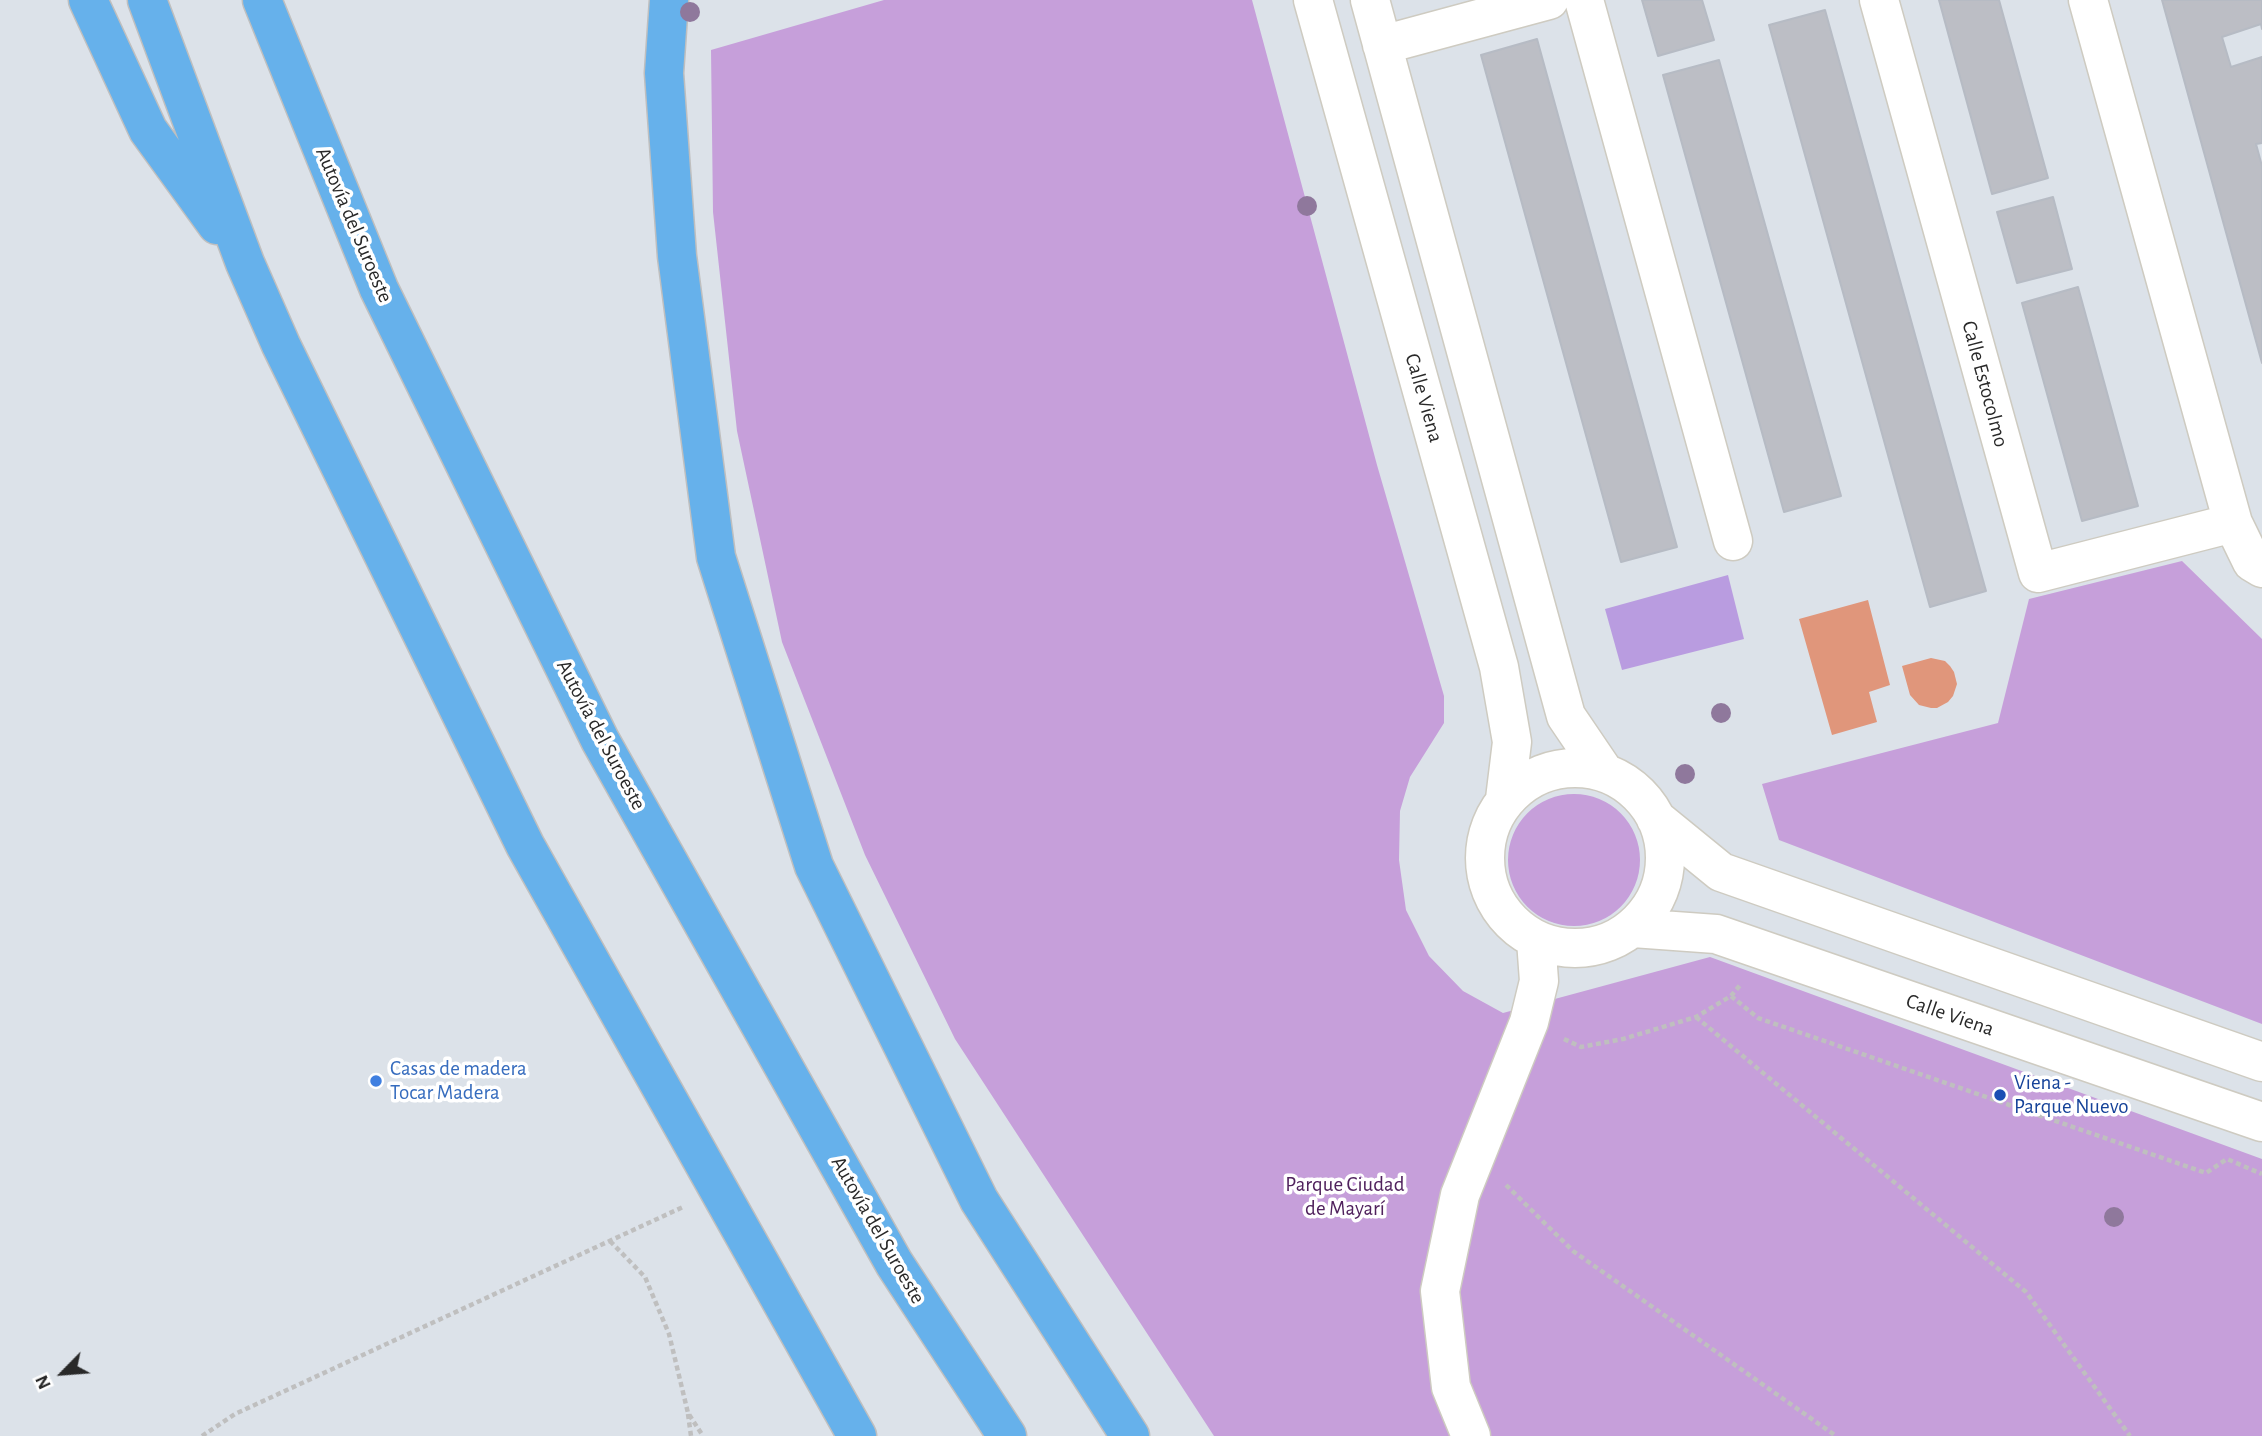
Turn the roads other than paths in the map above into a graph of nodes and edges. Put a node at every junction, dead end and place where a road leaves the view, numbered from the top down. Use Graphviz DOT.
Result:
graph roads {
  1 [pos="88,0"];
  2 [pos="147,0"];
  3 [pos="262,0"];
  4 [pos="669,0"];
  5 [pos="1313,0"];
  6 [pos="1370,0"];
  7 [pos="1549,0"];
  8 [pos="1584,0"];
  9 [pos="1879,0"];
  10 [pos="2088,0"];
  11 [pos="1382,45"];
  12 [pos="245,264"];
  13 [pos="2233,523"];
  14 [pos="1733,541"];
  15 [pos="2262,568"];
  16 [pos="1604,772"];
  17 [pos="1505,799"];
  18 [pos="1656,819"];
  19 [pos="1633,928"];
  20 [pos="1536,940"];
  21 [pos="2262,1062"];
  22 [pos="2262,1122"];
  23 [pos="857,1436"];
  24 [pos="1007,1436"];
  25 [pos="1130,1436"];
  26 [pos="1471,1436"];
  1 -- 12 [label="highway"];
  2 -- 12 [label="highway"];
  3 -- 24 [label="highway, Autovía del Suroeste"];
  4 -- 25 [label="highway"];
  5 -- 17 [label="street, Calle Viena"];
  6 -- 11 [label="street"];
  7 -- 11 [label="street"];
  8 -- 14 [label="street"];
  9 -- 13 [label="street, Calle Estocolmo"];
  10 -- 13 [label="street"];
  11 -- 16 [label="street"];
  12 -- 23 [label="highway"];
  13 -- 15 [label="street"];
  16 -- 17 [label="street"];
  16 -- 18 [label="street"];
  17 -- 20 [label="street"];
  18 -- 19 [label="street"];
  18 -- 21 [label="street"];
  19 -- 20 [label="street"];
  19 -- 22 [label="street, Calle Viena"];
  20 -- 26 [label="street"];
}
